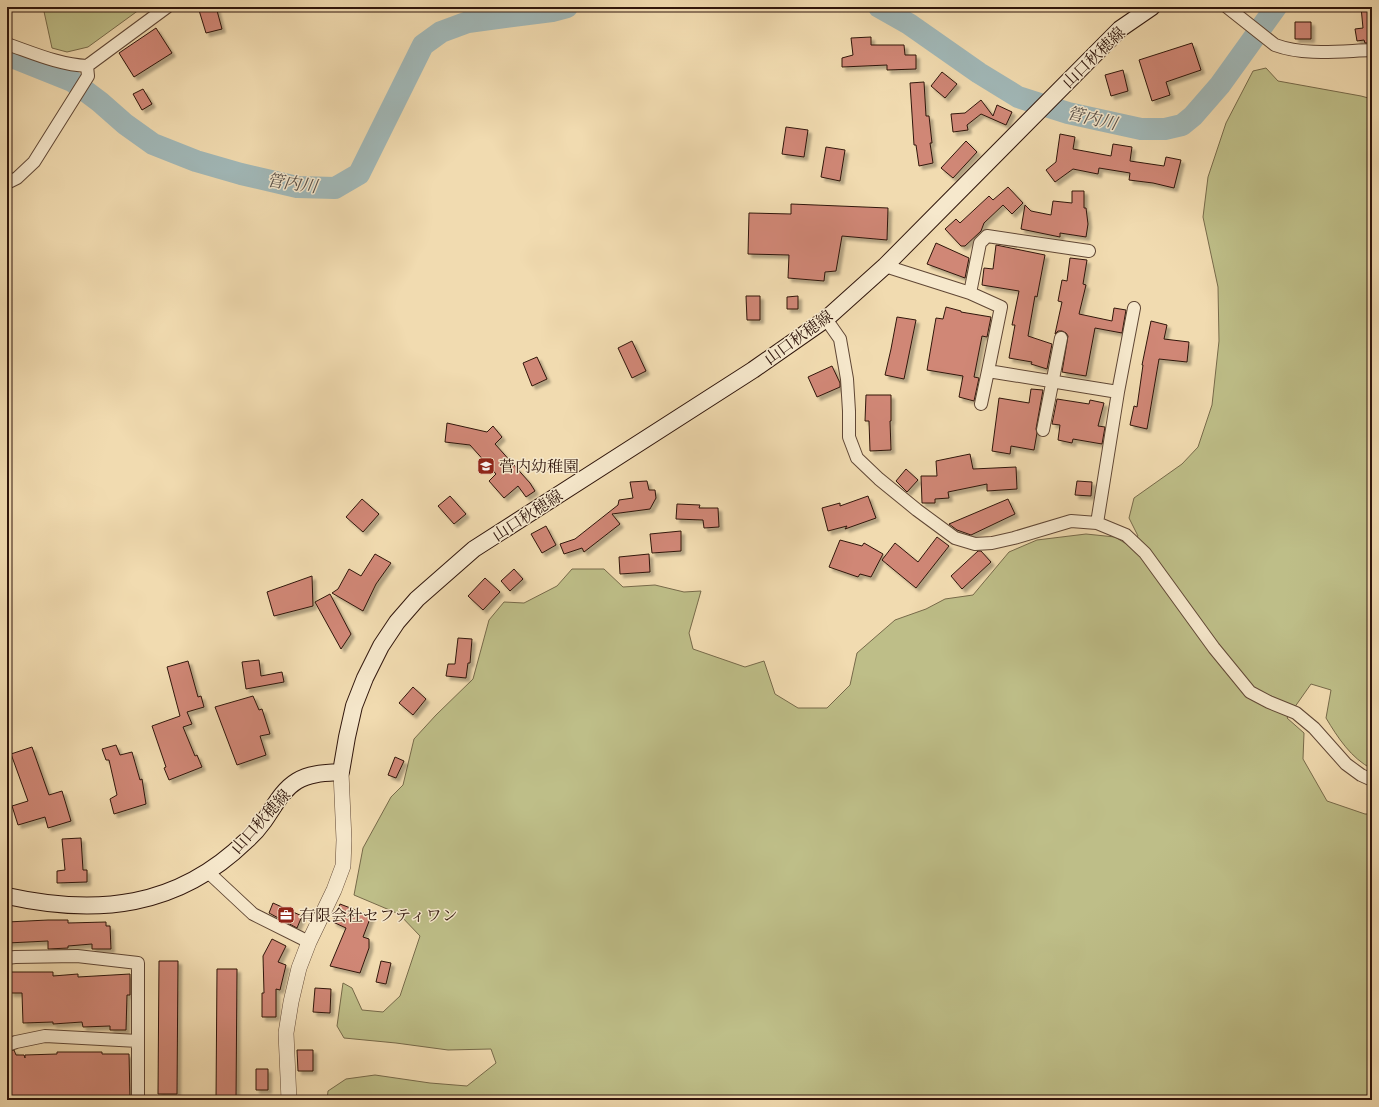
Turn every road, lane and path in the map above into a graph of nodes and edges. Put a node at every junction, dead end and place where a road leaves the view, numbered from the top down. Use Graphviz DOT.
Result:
graph roads {
  1 [pos="167,7"];
  2 [pos="1152,7"];
  3 [pos="1227,7"];
  4 [pos="7,44"];
  5 [pos="1372,50"];
  6 [pos="87,66"];
  7 [pos="7,183"];
  8 [pos="1089,251"];
  9 [pos="885,266"];
  10 [pos="970,293"];
  11 [pos="1134,308"];
  12 [pos="826,319"];
  13 [pos="1061,338"];
  14 [pos="988,371"];
  15 [pos="1053,382"];
  16 [pos="1118,392"];
  17 [pos="981,404"];
  18 [pos="1043,430"];
  19 [pos="1097,523"];
  20 [pos="341,772"];
  21 [pos="1372,780"];
  22 [pos="208,872"];
  23 [pos="7,896"];
  24 [pos="309,942"];
  25 [pos="7,958"];
  26 [pos="138,1041"];
  27 [pos="7,1045"];
  28 [pos="138,1100"];
  29 [pos="289,1100"];
  1 -- 6 [label="street"];
  2 -- 9 [label="main road, 山口秋穂線"];
  3 -- 5 [label="street"];
  4 -- 6 [label="street"];
  6 -- 7 [label="street"];
  8 -- 10 [label="street"];
  9 -- 10 [label="street"];
  9 -- 12 [label="main road, 山口秋穂線"];
  10 -- 14 [label="street"];
  11 -- 16 [label="street"];
  12 -- 19 [label="street"];
  12 -- 20 [label="main road, 山口秋穂線"];
  13 -- 15 [label="street"];
  14 -- 15 [label="street"];
  14 -- 17 [label="street"];
  15 -- 16 [label="street"];
  15 -- 18 [label="street"];
  16 -- 19 [label="street"];
  19 -- 21 [label="street"];
  20 -- 22 [label="main road, 山口秋穂線"];
  20 -- 24 [label="street"];
  22 -- 23 [label="main road, 山口秋穂線"];
  22 -- 24 [label="street"];
  24 -- 29 [label="street"];
  25 -- 26 [label="street"];
  26 -- 27 [label="street"];
  26 -- 28 [label="street"];
}
